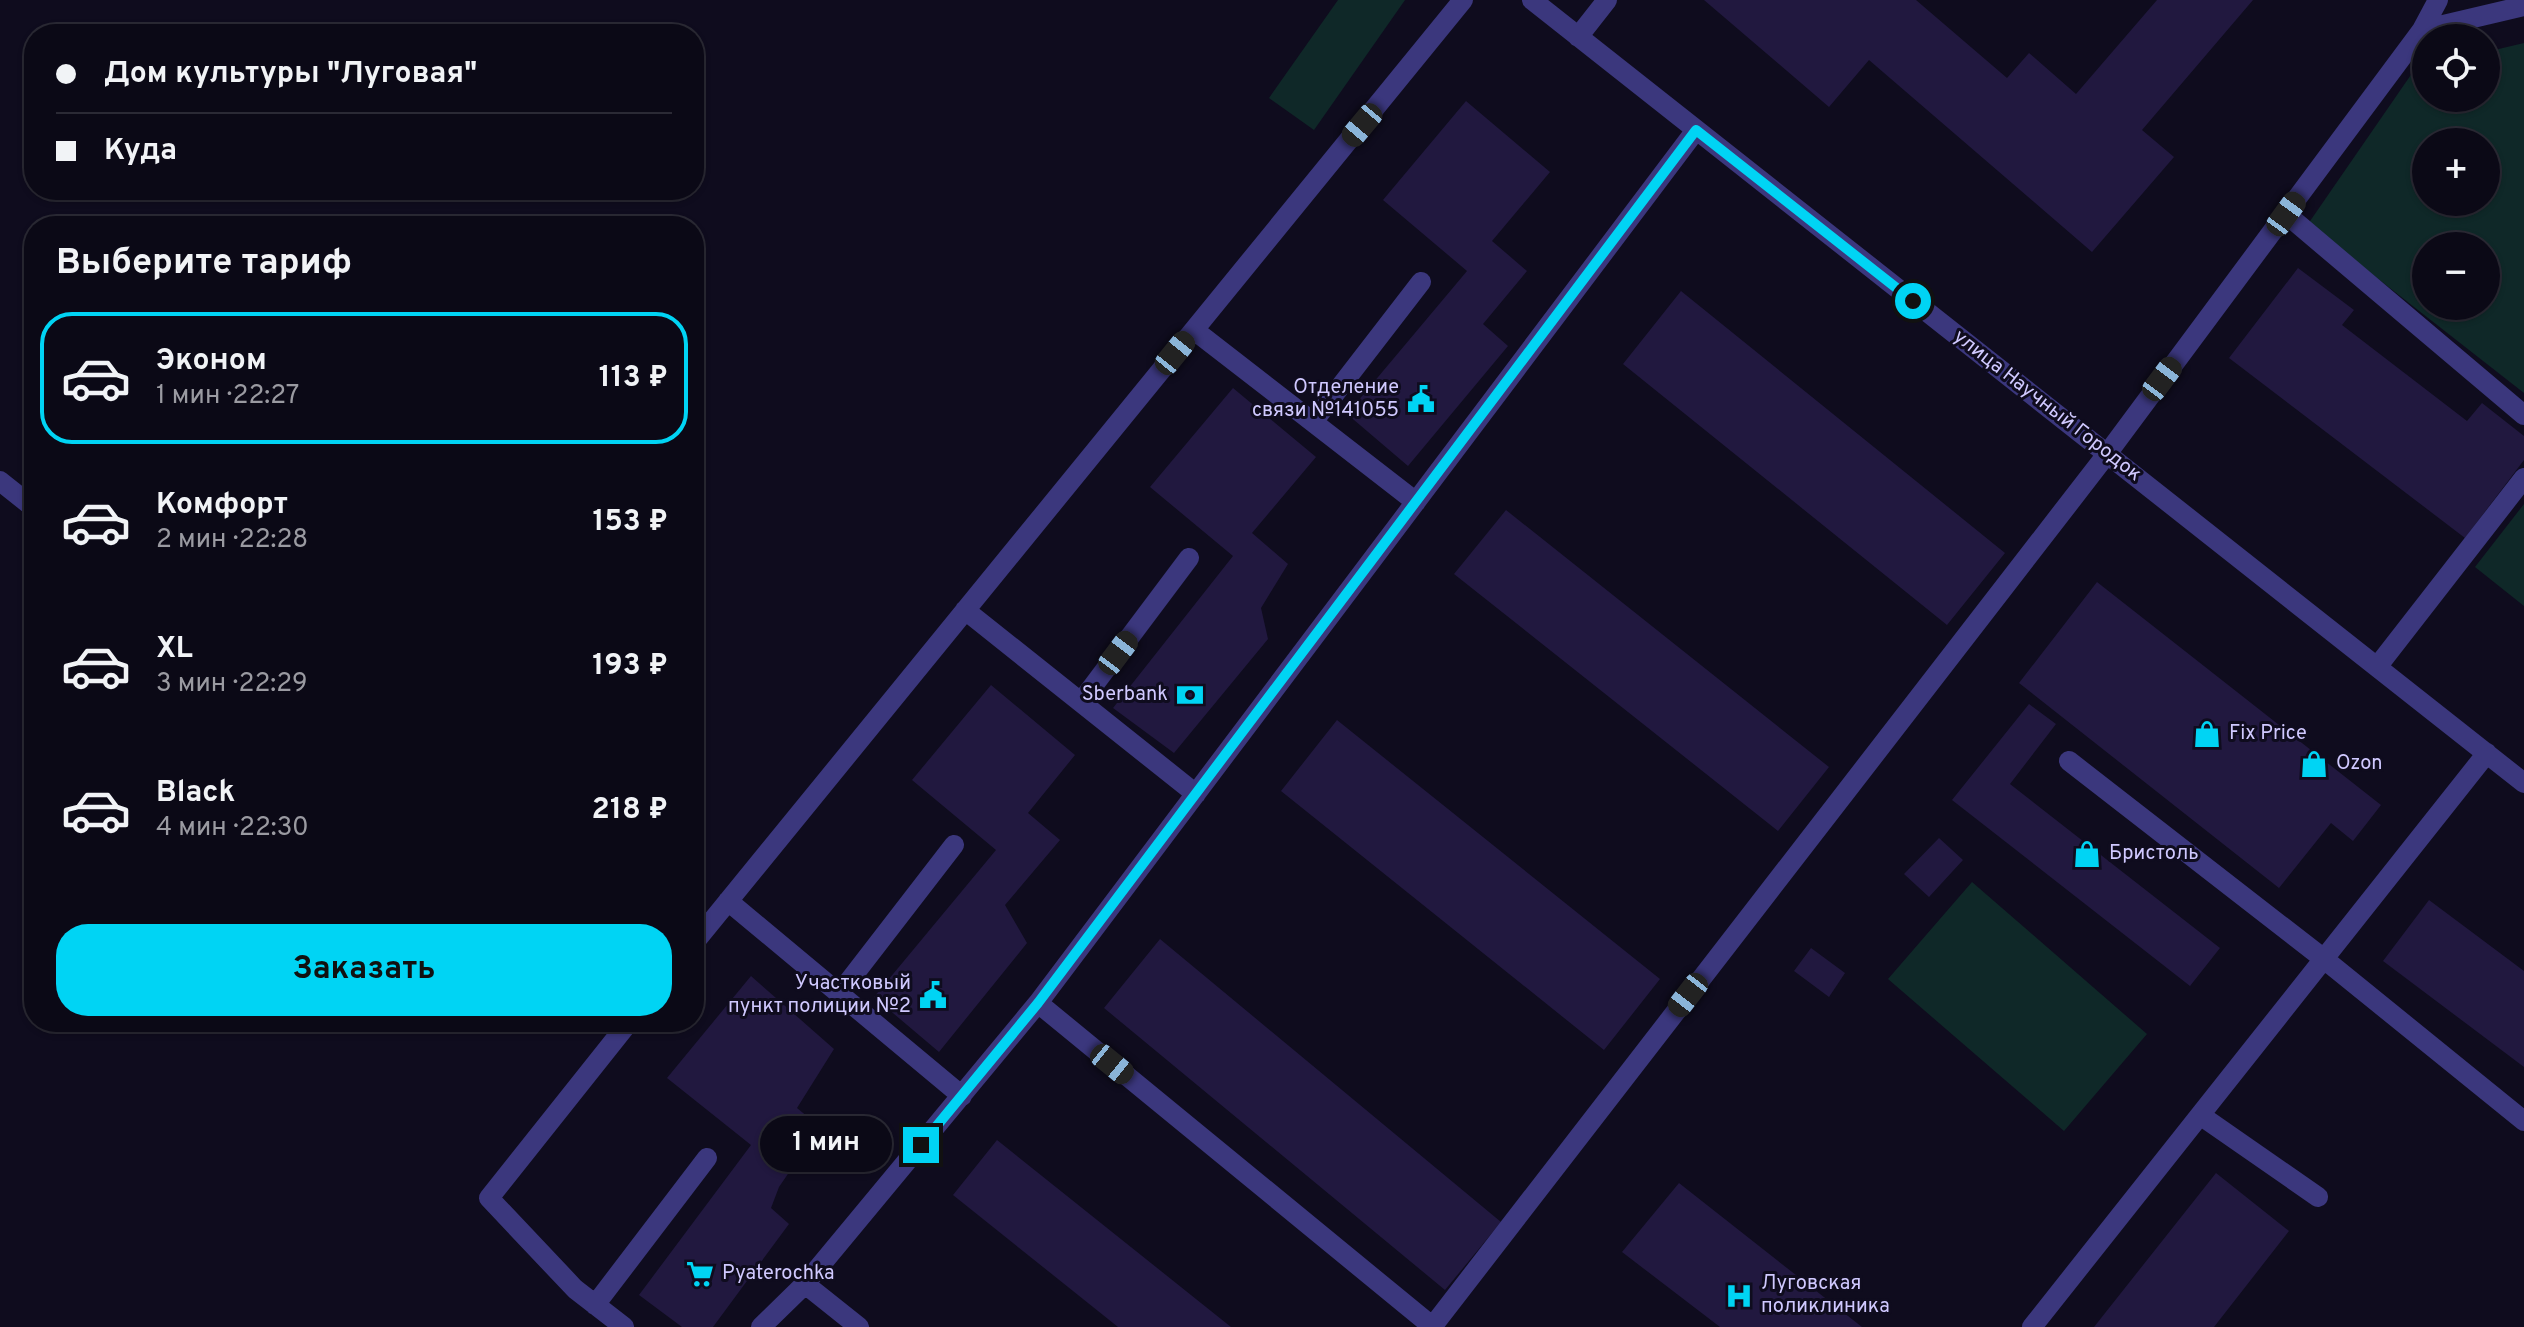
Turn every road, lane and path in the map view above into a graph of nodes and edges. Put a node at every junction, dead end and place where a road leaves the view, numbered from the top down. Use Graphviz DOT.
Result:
graph roads {
  1 [pos="1463,0"];
  2 [pos="1532,0"];
  3 [pos="1607,0"];
  4 [pos="2438,0"];
  5 [pos="2524,6"];
  6 [pos="2425,24"];
  7 [pos="2448,24"];
  8 [pos="1578,37"];
  9 [pos="2412,44"];
  10 [pos="1696,130"];
  11 [pos="2286,214"];
  12 [pos="1421,282"];
  13 [pos="1194,330"];
  14 [pos="2524,415"];
  15 [pos="1313,422"];
  16 [pos="2107,454"];
  17 [pos="2524,478"];
  18 [pos="0,481"];
  19 [pos="24,500"];
  20 [pos="1416,502"];
  21 [pos="1189,558"];
  22 [pos="965,610"];
  23 [pos="2377,667"];
  24 [pos="1081,702"];
  25 [pos="2487,753"];
  26 [pos="2069,761"];
  27 [pos="2524,783"];
  28 [pos="1196,794"];
  29 [pos="954,845"];
  30 [pos="728,901"];
  31 [pos="704,931"];
  32 [pos="2324,959"];
  33 [pos="839,994"];
  34 [pos="1038,1003"];
  35 [pos="621,1032"];
  36 [pos="962,1096"];
  37 [pos="2200,1115"];
  38 [pos="2524,1121"];
  39 [pos="707,1158"];
  40 [pos="2318,1197"];
  41 [pos="805,1284"];
  42 [pos="595,1305"];
  43 [pos="624,1327"];
  44 [pos="761,1327"];
  45 [pos="859,1327"];
  46 [pos="1432,1327"];
  47 [pos="2032,1327"];
  1 -- 13 [label="street"];
  2 -- 8 [label="street, улица Научный Городок"];
  3 -- 8 [label="street"];
  4 -- 6 [label="street"];
  5 -- 7 [label="street"];
  8 -- 10 [label="street, улица Научный Городок"];
  9 -- 11 [label="street"];
  10 -- 16 [label="street, улица Научный Городок"];
  10 -- 20 [label="street"];
  11 -- 14 [label="street"];
  11 -- 16 [label="street"];
  12 -- 15 [label="street"];
  13 -- 15 [label="street"];
  13 -- 22 [label="street"];
  15 -- 20 [label="street"];
  16 -- 23 [label="street, улица Научный Городок"];
  16 -- 46 [label="street"];
  17 -- 23 [label="street"];
  18 -- 19 [label="street"];
  20 -- 28 [label="street"];
  21 -- 24 [label="street"];
  22 -- 24 [label="street"];
  22 -- 30 [label="street"];
  23 -- 25 [label="street, улица Научный Городок"];
  24 -- 28 [label="street"];
  25 -- 27 [label="street, улица Научный Городок"];
  25 -- 32 [label="street"];
  26 -- 32 [label="street"];
  28 -- 34 [label="street"];
  29 -- 33 [label="street"];
  30 -- 31 [label="street"];
  30 -- 33 [label="street"];
  32 -- 37 [label="street"];
  32 -- 38 [label="street"];
  33 -- 36 [label="street"];
  34 -- 36 [label="street"];
  34 -- 46 [label="street"];
  35 -- 42 [label="street"];
  36 -- 41 [label="street"];
  37 -- 40 [label="street"];
  37 -- 47 [label="street"];
  39 -- 42 [label="street"];
  41 -- 44 [label="street"];
  41 -- 45 [label="street"];
  42 -- 43 [label="street"];
}
